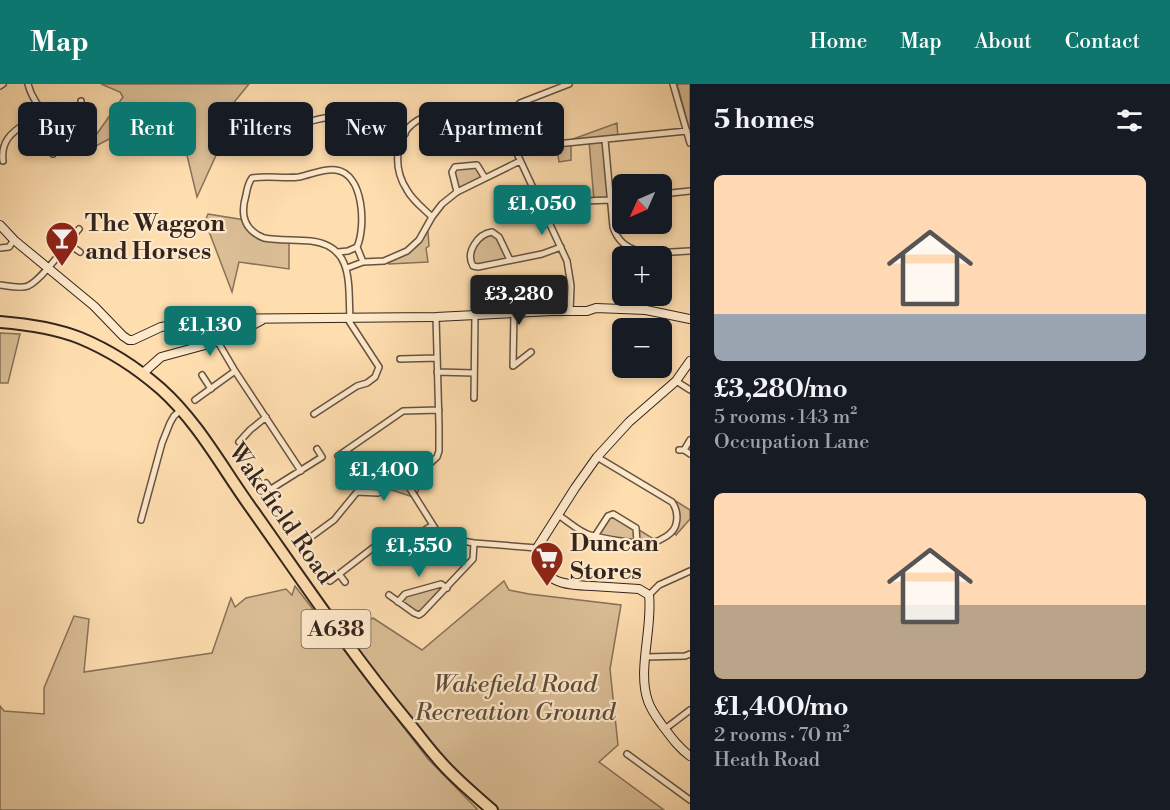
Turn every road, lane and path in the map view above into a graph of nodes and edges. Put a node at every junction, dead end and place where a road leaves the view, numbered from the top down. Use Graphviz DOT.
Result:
graph roads {
  1 [pos="28,84"];
  2 [pos="569,84"];
  3 [pos="673,84"];
  4 [pos="36,102"];
  5 [pos="523,102"];
  6 [pos="419,120"];
  7 [pos="18,128"];
  8 [pos="407,131"];
  9 [pos="687,131"];
  10 [pos="604,140"];
  11 [pos="690,142"];
  12 [pos="564,143"];
  13 [pos="0,152"];
  14 [pos="397,156"];
  15 [pos="518,156"];
  16 [pos="520,160"];
  17 [pos="3,161"];
  18 [pos="485,178"];
  19 [pos="690,191"];
  20 [pos="457,192"];
  21 [pos="672,193"];
  22 [pos="610,200"];
  23 [pos="546,216"];
  24 [pos="432,217"];
  25 [pos="0,225"];
  26 [pos="79,229"];
  27 [pos="14,240"];
  28 [pos="67,243"];
  29 [pos="357,247"];
  30 [pos="561,247"];
  31 [pos="0,248"];
  32 [pos="690,251"];
  33 [pos="80,252"];
  34 [pos="338,252"];
  35 [pos="510,260"];
  36 [pos="363,262"];
  37 [pos="48,268"];
  38 [pos="347,268"];
  39 [pos="0,285"];
  40 [pos="570,311"];
  41 [pos="514,313"];
  42 [pos="475,315"];
  43 [pos="436,317"];
  44 [pos="267,318"];
  45 [pos="348,318"];
  46 [pos="241,319"];
  47 [pos="690,320"];
  48 [pos="0,322"];
  49 [pos="241,331"];
  50 [pos="218,342"];
  51 [pos="531,352"];
  52 [pos="400,358"];
  53 [pos="437,358"];
  54 [pos="690,362"];
  55 [pos="235,371"];
  56 [pos="437,372"];
  57 [pos="474,373"];
  58 [pos="142,374"];
  59 [pos="202,375"];
  60 [pos="676,381"];
  61 [pos="212,389"];
  62 [pos="690,390"];
  63 [pos="474,398"];
  64 [pos="195,400"];
  65 [pos="181,410"];
  66 [pos="439,410"];
  67 [pos="314,414"];
  68 [pos="266,417"];
  69 [pos="244,424"];
  70 [pos="250,430"];
  71 [pos="690,440"];
  72 [pos="239,442"];
  73 [pos="317,448"];
  74 [pos="690,454"];
  75 [pos="338,456"];
  76 [pos="597,457"];
  77 [pos="300,471"];
  78 [pos="404,479"];
  79 [pos="266,483"];
  80 [pos="271,489"];
  81 [pos="274,495"];
  82 [pos="558,515"];
  83 [pos="141,520"];
  84 [pos="433,525"];
  85 [pos="383,533"];
  86 [pos="596,536"];
  87 [pos="304,542"];
  88 [pos="637,542"];
  89 [pos="474,543"];
  90 [pos="378,544"];
  91 [pos="537,548"];
  92 [pos="690,571"];
  93 [pos="339,574"];
  94 [pos="330,581"];
  95 [pos="345,582"];
  96 [pos="447,588"];
  97 [pos="389,595"];
  98 [pos="649,595"];
  99 [pos="398,602"];
  100 [pos="690,654"];
  101 [pos="646,657"];
  102 [pos="690,710"];
  103 [pos="665,729"];
  104 [pos="627,754"];
  105 [pos="690,756"];
  106 [pos="690,800"];
  107 [pos="492,810"];
  1 -- 4 [label="street"];
  2 -- 5 [label="street"];
  3 -- 9 [label="street"];
  6 -- 8 [label="street"];
  7 -- 13 [label="street"];
  9 -- 10 [label="street"];
  9 -- 11 [label="street"];
  10 -- 12 [label="street"];
  10 -- 22 [label="street"];
  13 -- 17 [label="street"];
  14 -- 24 [label="street"];
  15 -- 16 [label="street"];
  16 -- 18 [label="street"];
  16 -- 23 [label="street"];
  18 -- 20 [label="street"];
  18 -- 20 [label="street"];
  19 -- 21 [label="street"];
  20 -- 24 [label="street"];
  22 -- 23 [label="street"];
  22 -- 32 [label="street"];
  23 -- 30 [label="street"];
  24 -- 36 [label="street"];
  25 -- 27 [label="street"];
  26 -- 28 [label="street"];
  27 -- 31 [label="street"];
  27 -- 37 [label="street"];
  28 -- 33 [label="street"];
  28 -- 37 [label="street"];
  29 -- 34 [label="street"];
  29 -- 34 [label="street"];
  29 -- 36 [label="street"];
  30 -- 35 [label="street"];
  30 -- 40 [label="street"];
  34 -- 38 [label="street"];
  35 -- 35 [label="street"];
  36 -- 38 [label="street"];
  37 -- 39 [label="street"];
  37 -- 46 [label="street"];
  38 -- 45 [label="street"];
  40 -- 41 [label="street"];
  40 -- 47 [label="street"];
  41 -- 42 [label="street"];
  41 -- 51 [label="street"];
  42 -- 43 [label="street"];
  42 -- 57 [label="street"];
  43 -- 45 [label="street"];
  43 -- 53 [label="street"];
  44 -- 45 [label="street"];
  44 -- 46 [label="street"];
  44 -- 49 [label="street"];
  45 -- 67 [label="street"];
  46 -- 49 [label="street"];
  48 -- 58 [label="highway, A638"];
  49 -- 50 [label="street"];
  50 -- 55 [label="street"];
  50 -- 58 [label="street"];
  52 -- 53 [label="street"];
  53 -- 56 [label="street"];
  54 -- 60 [label="street"];
  55 -- 61 [label="street"];
  55 -- 68 [label="street"];
  56 -- 57 [label="street"];
  56 -- 66 [label="street"];
  57 -- 63 [label="street"];
  58 -- 65 [label="highway, A638"];
  59 -- 61 [label="street"];
  60 -- 62 [label="street"];
  60 -- 76 [label="street"];
  61 -- 64 [label="street"];
  65 -- 83 [label="street"];
  65 -- 107 [label="highway, Wakefield Road / A638"];
  66 -- 75 [label="street"];
  66 -- 78 [label="street"];
  68 -- 70 [label="street"];
  68 -- 77 [label="street"];
  69 -- 70 [label="street"];
  70 -- 72 [label="street"];
  71 -- 74 [label="street"];
  73 -- 77 [label="street"];
  76 -- 82 [label="street"];
  76 -- 88 [label="street"];
  77 -- 80 [label="street"];
  78 -- 84 [label="street"];
  78 -- 87 [label="street"];
  79 -- 80 [label="street"];
  80 -- 81 [label="street"];
  82 -- 86 [label="street"];
  82 -- 91 [label="street"];
  84 -- 89 [label="street"];
  84 -- 90 [label="street"];
  85 -- 90 [label="street"];
  86 -- 88 [label="street"];
  86 -- 88 [label="street"];
  89 -- 91 [label="street"];
  89 -- 96 [label="street"];
  90 -- 93 [label="street"];
  91 -- 98 [label="street"];
  92 -- 98 [label="street"];
  93 -- 94 [label="street"];
  93 -- 95 [label="street"];
  96 -- 99 [label="street"];
  96 -- 99 [label="street"];
  97 -- 99 [label="street"];
  98 -- 101 [label="street"];
  100 -- 101 [label="street"];
  101 -- 103 [label="street"];
  102 -- 103 [label="street"];
  103 -- 105 [label="street"];
  104 -- 106 [label="street"];
}
